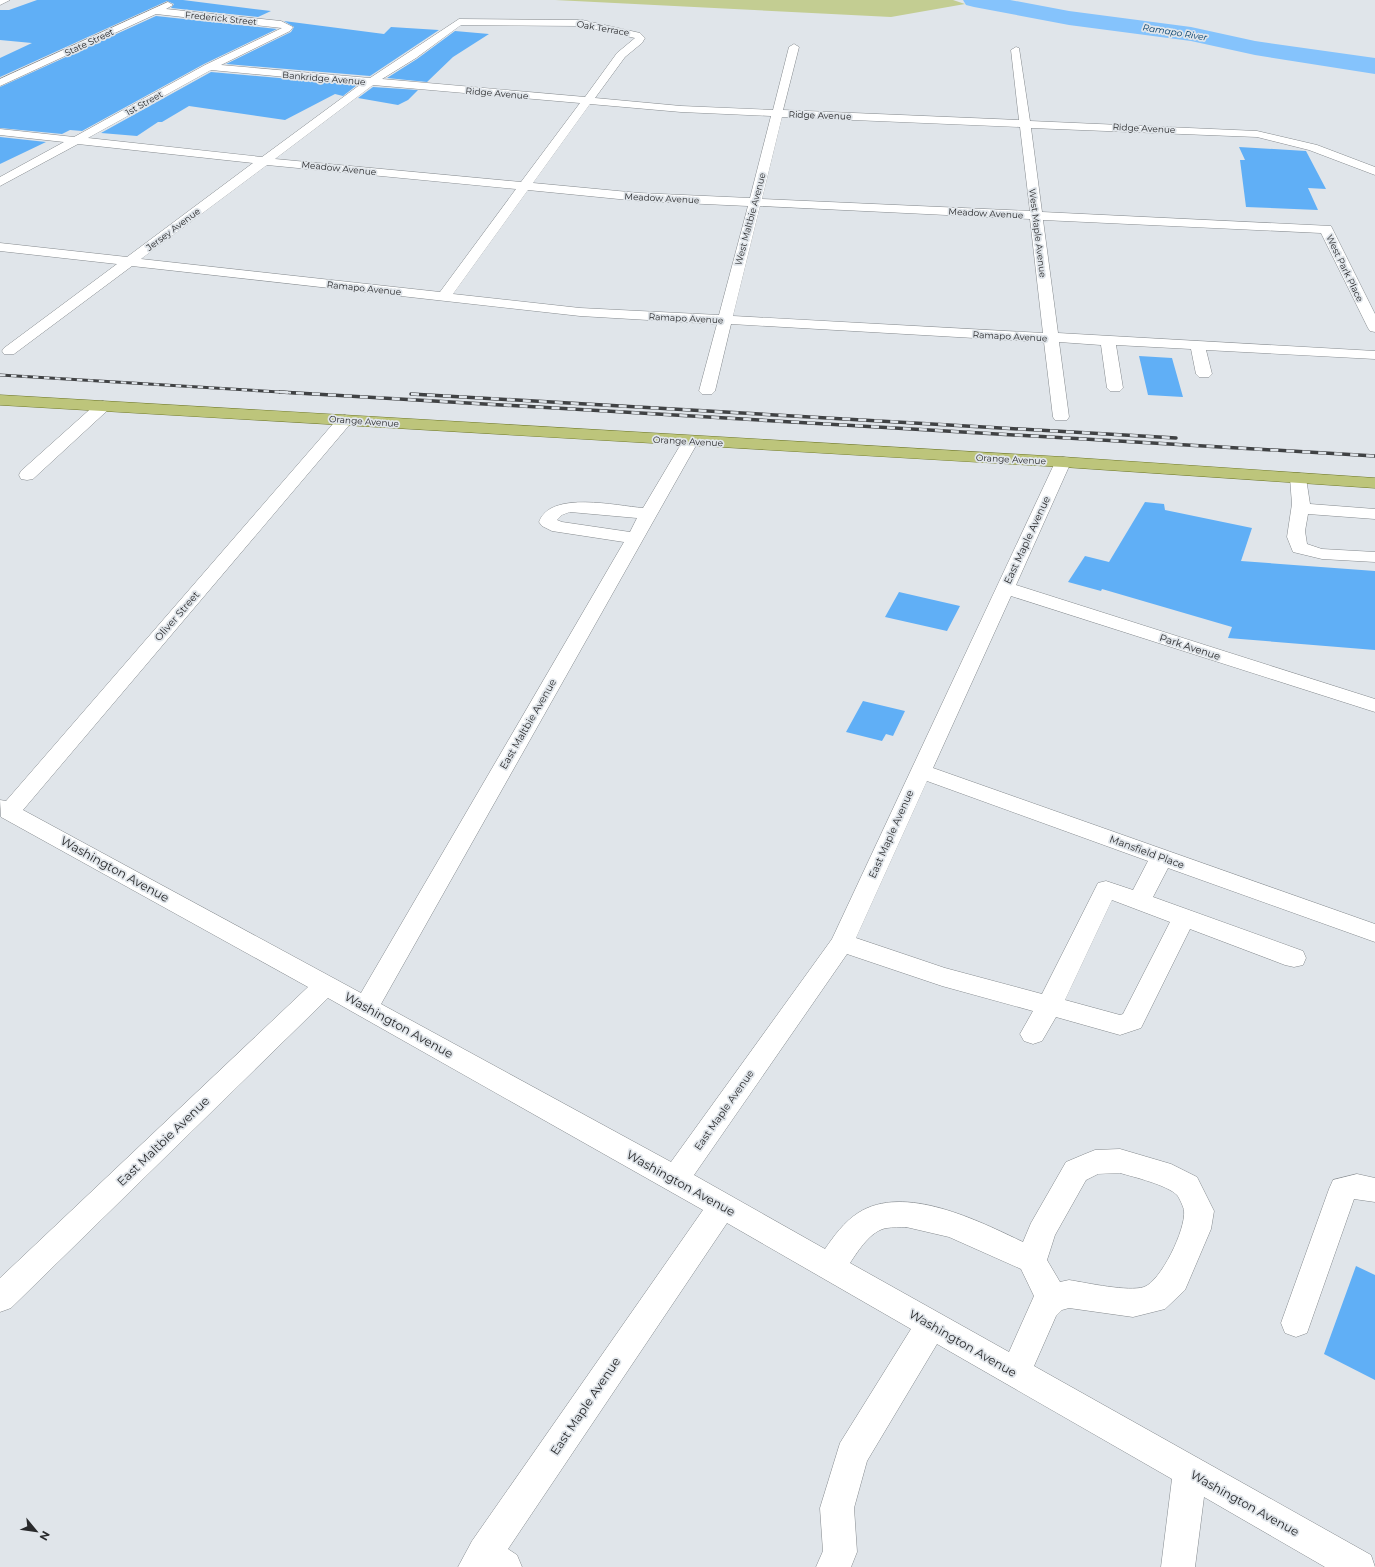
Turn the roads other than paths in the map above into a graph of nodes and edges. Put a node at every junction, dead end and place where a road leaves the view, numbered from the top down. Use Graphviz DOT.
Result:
graph roads {
  1 [pos="5,0"];
  2 [pos="178,0"];
  3 [pos="0,2"];
  4 [pos="155,11"];
  5 [pos="287,26"];
  6 [pos="794,47"];
  7 [pos="1016,50"];
  8 [pos="209,67"];
  9 [pos="369,82"];
  10 [pos="0,83"];
  11 [pos="438,88"];
  12 [pos="588,102"];
  13 [pos="336,107"];
  14 [pos="778,113"];
  15 [pos="1023,123"];
  16 [pos="0,132"];
  17 [pos="76,141"];
  18 [pos="263,161"];
  19 [pos="1375,171"];
  20 [pos="0,182"];
  21 [pos="524,187"];
  22 [pos="755,202"];
  23 [pos="1036,216"];
  24 [pos="1326,229"];
  25 [pos="0,247"];
  26 [pos="129,262"];
  27 [pos="443,297"];
  28 [pos="724,320"];
  29 [pos="1375,328"];
  30 [pos="1052,338"];
  31 [pos="1108,341"];
  32 [pos="1198,346"];
  33 [pos="9,351"];
  34 [pos="1375,355"];
  35 [pos="1204,374"];
  36 [pos="1115,388"];
  37 [pos="707,391"];
  38 [pos="0,400"];
  39 [pos="103,406"];
  40 [pos="1061,417"];
  41 [pos="346,420"];
  42 [pos="690,442"];
  43 [pos="1063,462"];
  44 [pos="27,475"];
  45 [pos="1298,478"];
  46 [pos="1375,483"];
  47 [pos="1300,508"];
  48 [pos="649,514"];
  49 [pos="1375,514"];
  50 [pos="635,538"];
  51 [pos="1375,557"];
  52 [pos="1005,588"];
  53 [pos="1375,706"];
  54 [pos="920,771"];
  55 [pos="5,809"];
  56 [pos="1162,857"];
  57 [pos="1139,901"];
  58 [pos="1184,917"];
  59 [pos="1375,933"];
  60 [pos="842,942"];
  61 [pos="1294,958"];
  62 [pos="326,985"];
  63 [pos="1049,1006"];
  64 [pos="366,1007"];
  65 [pos="1033,1034"];
  66 [pos="675,1179"];
  67 [pos="1375,1190"];
  68 [pos="722,1206"];
  69 [pos="1032,1260"];
  70 [pos="828,1267"];
  71 [pos="0,1298"];
  72 [pos="1053,1298"];
  73 [pos="1296,1323"];
  74 [pos="931,1325"];
  75 [pos="1015,1373"];
  76 [pos="1190,1473"];
  77 [pos="488,1562"];
  78 [pos="833,1567"];
  79 [pos="1178,1567"];
  80 [pos="1359,1567"];
  1 -- 3 [label="street"];
  2 -- 4 [label="street, State Street"];
  4 -- 5 [label="street, Frederick Street"];
  4 -- 10 [label="street, State Street"];
  5 -- 8 [label="street, 1st Street"];
  6 -- 14 [label="street, West Maltbie Avenue"];
  7 -- 15 [label="street, West Maple Avenue"];
  8 -- 9 [label="street, Bankridge Avenue"];
  8 -- 17 [label="street, 1st Street"];
  9 -- 11 [label="street, Bankridge Avenue"];
  9 -- 12 [label="street, Oak Terrace"];
  9 -- 13 [label="street, Oak Terrace"];
  11 -- 12 [label="street, Ridge Avenue"];
  12 -- 14 [label="street, Ridge Avenue"];
  12 -- 21 [label="street, Oak Terrace"];
  13 -- 18 [label="street, Jersey Avenue"];
  14 -- 15 [label="street, Ridge Avenue"];
  14 -- 22 [label="street, West Maltbie Avenue"];
  15 -- 19 [label="street, Ridge Avenue"];
  15 -- 23 [label="street, West Maple Avenue"];
  16 -- 17 [label="street, Meadow Avenue"];
  17 -- 18 [label="street, Meadow Avenue"];
  17 -- 20 [label="street, 1st Street"];
  18 -- 21 [label="street, Meadow Avenue"];
  18 -- 26 [label="street, Jersey Avenue"];
  21 -- 22 [label="street, Meadow Avenue"];
  21 -- 27 [label="street, Oak Terrace"];
  22 -- 23 [label="street, Meadow Avenue"];
  22 -- 28 [label="street, West Maltbie Avenue"];
  23 -- 24 [label="street, Meadow Avenue"];
  23 -- 30 [label="street, West Maple Avenue"];
  24 -- 29 [label="street, West Park Place"];
  25 -- 26 [label="street, Ramapo Avenue"];
  26 -- 27 [label="street, Ramapo Avenue"];
  26 -- 33 [label="street, Jersey Avenue"];
  27 -- 28 [label="street, Ramapo Avenue"];
  28 -- 30 [label="street, Ramapo Avenue"];
  28 -- 37 [label="street, West Maltbie Avenue"];
  30 -- 31 [label="street, Ramapo Avenue"];
  30 -- 40 [label="street, West Maple Avenue"];
  31 -- 32 [label="street, Ramapo Avenue"];
  31 -- 36 [label="street"];
  32 -- 34 [label="street, Ramapo Avenue"];
  32 -- 35 [label="street"];
  38 -- 39 [label="main road, Orange Avenue"];
  39 -- 41 [label="main road, Orange Avenue"];
  39 -- 44 [label="street"];
  41 -- 42 [label="main road, Orange Avenue"];
  41 -- 55 [label="street, Oliver Street"];
  42 -- 43 [label="main road, Orange Avenue"];
  42 -- 48 [label="street, East Maltbie Avenue"];
  43 -- 45 [label="main road, Orange Avenue"];
  43 -- 52 [label="street, East Maple Avenue"];
  45 -- 46 [label="main road, Orange Avenue"];
  45 -- 47 [label="street"];
  47 -- 49 [label="street"];
  47 -- 51 [label="street"];
  48 -- 50 [label="street, East Maltbie Avenue"];
  48 -- 50 [label="street"];
  50 -- 64 [label="street, East Maltbie Avenue"];
  52 -- 53 [label="street, Park Avenue"];
  52 -- 54 [label="street, East Maple Avenue"];
  54 -- 56 [label="street, Mansfield Place"];
  54 -- 60 [label="street, East Maple Avenue"];
  55 -- 62 [label="street, Washington Avenue"];
  56 -- 57 [label="street"];
  56 -- 59 [label="street, Mansfield Place"];
  57 -- 58 [label="street"];
  57 -- 63 [label="street"];
  58 -- 61 [label="street"];
  58 -- 63 [label="street"];
  60 -- 63 [label="street"];
  60 -- 66 [label="street, East Maple Avenue"];
  62 -- 64 [label="street, Washington Avenue"];
  62 -- 71 [label="street, East Maltbie Avenue"];
  63 -- 65 [label="street"];
  64 -- 66 [label="street, Washington Avenue"];
  66 -- 68 [label="street, Washington Avenue"];
  67 -- 73 [label="street"];
  68 -- 70 [label="street, Washington Avenue"];
  68 -- 77 [label="street, East Maple Avenue"];
  69 -- 70 [label="street"];
  69 -- 72 [label="street"];
  69 -- 72 [label="street"];
  70 -- 74 [label="street, Washington Avenue"];
  72 -- 75 [label="street"];
  74 -- 75 [label="street, Washington Avenue"];
  74 -- 78 [label="street"];
  75 -- 76 [label="street, Washington Avenue"];
  76 -- 79 [label="street"];
  76 -- 80 [label="street, Washington Avenue"];
}
